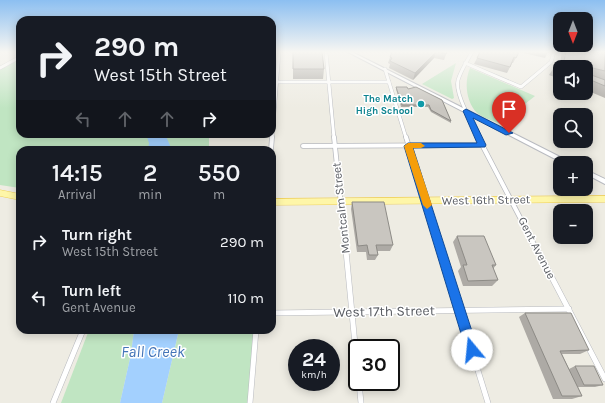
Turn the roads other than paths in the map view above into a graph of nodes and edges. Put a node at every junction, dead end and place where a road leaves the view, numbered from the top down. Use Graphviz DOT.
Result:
graph roads {
  1 [pos="385,70"];
  2 [pos="278,71"];
  3 [pos="328,71"];
  4 [pos="387,71"];
  5 [pos="462,71"];
  6 [pos="483,71"];
  7 [pos="541,71"];
  8 [pos="277,82"];
  9 [pos="329,82"];
  10 [pos="389,82"];
  11 [pos="276,93"];
  12 [pos="466,111"];
  13 [pos="482,145"];
  14 [pos="303,146"];
  15 [pos="335,146"];
  16 [pos="408,146"];
  17 [pos="554,156"];
  18 [pos="593,176"];
  19 [pos="605,182"];
  20 [pos="0,194"];
  21 [pos="16,196"];
  22 [pos="605,199"];
  23 [pos="512,200"];
  24 [pos="426,201"];
  25 [pos="276,202"];
  26 [pos="341,202"];
  27 [pos="569,309"];
  28 [pos="460,310"];
  29 [pos="352,312"];
  30 [pos="276,313"];
  31 [pos="80,334"];
  32 [pos="256,334"];
  33 [pos="355,339"];
  34 [pos="605,379"];
  35 [pos="360,391"];
  36 [pos="53,403"];
  37 [pos="250,403"];
  38 [pos="361,403"];
  39 [pos="488,403"];
  1 -- 10 [label="street"];
  2 -- 8 [label="street"];
  3 -- 9 [label="street, Montcalm Street"];
  4 -- 12 [label="main road"];
  5 -- 12 [label="street, Gent Avenue"];
  6 -- 7 [label="street"];
  8 -- 9 [label="street"];
  8 -- 11 [label="street"];
  9 -- 10 [label="street"];
  9 -- 15 [label="street, Montcalm Street"];
  10 -- 16 [label="street"];
  12 -- 13 [label="street, Gent Avenue"];
  12 -- 17 [label="main road"];
  13 -- 16 [label="street"];
  13 -- 23 [label="street, Gent Avenue"];
  14 -- 15 [label="street"];
  15 -- 16 [label="street"];
  15 -- 26 [label="street, Montcalm Street"];
  16 -- 24 [label="street"];
  18 -- 19 [label="main road"];
  20 -- 21 [label="main road"];
  22 -- 23 [label="main road, West 16th Street"];
  23 -- 24 [label="main road, West 16th Street"];
  23 -- 27 [label="street, Gent Avenue"];
  24 -- 26 [label="main road, West 16th Street"];
  24 -- 28 [label="street"];
  25 -- 26 [label="main road, West 16th Street"];
  26 -- 29 [label="street, Montcalm Street"];
  27 -- 28 [label="street, West 17th Street"];
  27 -- 34 [label="street, Gent Avenue"];
  28 -- 29 [label="street, West 17th Street"];
  28 -- 39 [label="street"];
  29 -- 30 [label="street, West 17th Street"];
  29 -- 33 [label="street, Montcalm Street"];
  31 -- 36 [label="street"];
  32 -- 37 [label="street"];
  35 -- 38 [label="street"];
}
